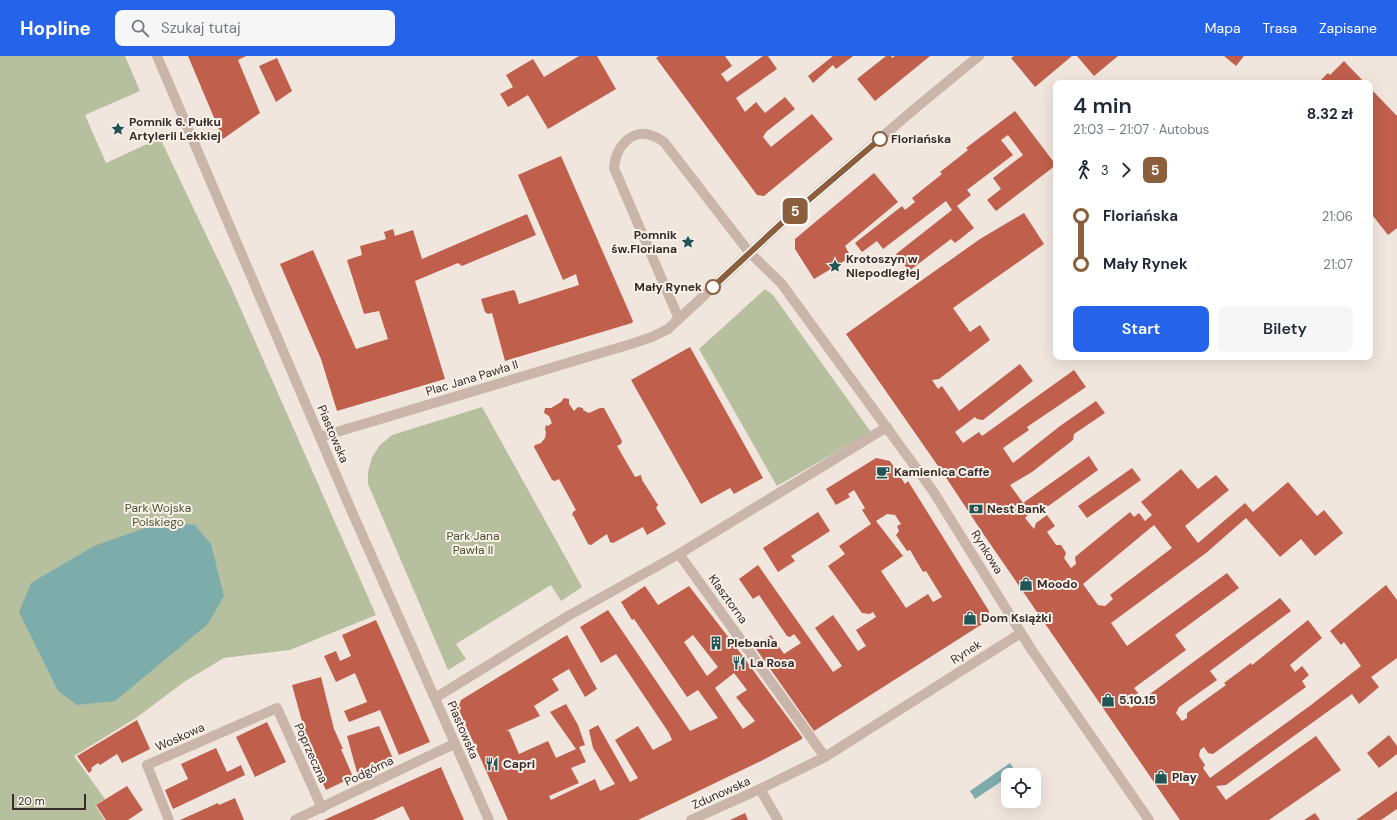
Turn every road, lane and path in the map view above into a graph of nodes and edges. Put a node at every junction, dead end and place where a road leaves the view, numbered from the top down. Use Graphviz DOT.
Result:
graph roads {
  1 [pos="157,56"];
  2 [pos="979,56"];
  3 [pos="749,252"];
  4 [pos="679,319"];
  5 [pos="887,427"];
  6 [pos="320,437"];
  7 [pos="679,554"];
  8 [pos="1021,633"];
  9 [pos="435,698"];
  10 [pos="277,708"];
  11 [pos="454,744"];
  12 [pos="825,757"];
  13 [pos="760,789"];
  14 [pos="322,808"];
  15 [pos="169,820"];
  16 [pos="294,820"];
  17 [pos="489,820"];
  18 [pos="691,820"];
  19 [pos="778,820"];
  20 [pos="1149,820"];
  1 -- 6 [label="street, Piastowska"];
  2 -- 3 [label="street"];
  3 -- 4 [label="street"];
  3 -- 4 [label="street"];
  3 -- 5 [label="street"];
  4 -- 6 [label="street, Plac Jana Pawła II"];
  5 -- 7 [label="street"];
  5 -- 8 [label="street, Rynkowa"];
  6 -- 9 [label="street, Piastowska"];
  7 -- 9 [label="street"];
  7 -- 12 [label="street, Klasztorna"];
  8 -- 12 [label="street, Rynek"];
  8 -- 20 [label="street"];
  9 -- 11 [label="street, Piastowska"];
  10 -- 14 [label="street, Poprzeczna"];
  10 -- 15 [label="street, Woskowa"];
  11 -- 14 [label="street, Podgórna"];
  11 -- 17 [label="street, Piastowska"];
  12 -- 13 [label="street, Rynek"];
  13 -- 18 [label="street, Zdunowska"];
  13 -- 19 [label="street"];
  14 -- 16 [label="street, Podgórna"];
}
